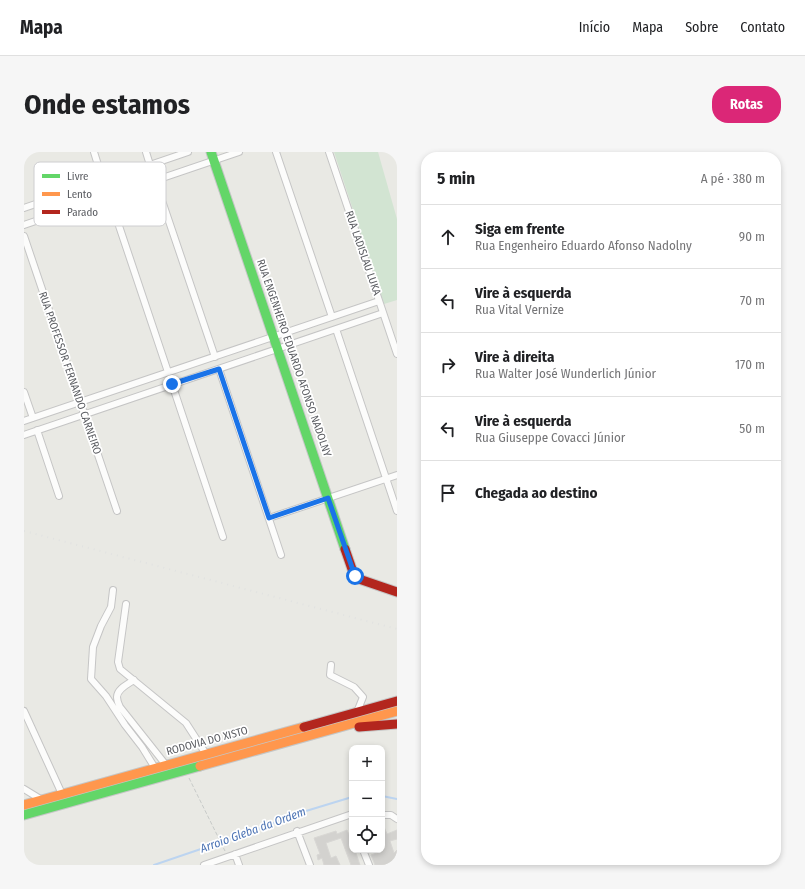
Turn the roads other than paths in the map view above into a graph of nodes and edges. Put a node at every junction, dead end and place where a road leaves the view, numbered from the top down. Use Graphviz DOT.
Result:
graph roads {
  1 [pos="94,152"];
  2 [pos="146,152"];
  3 [pos="188,152"];
  4 [pos="239,152"];
  5 [pos="276,152"];
  6 [pos="329,152"];
  7 [pos="213,156"];
  8 [pos="97,162"];
  9 [pos="149,162"];
  10 [pos="159,162"];
  11 [pos="166,175"];
  12 [pos="34,205"];
  13 [pos="24,208"];
  14 [pos="166,212"];
  15 [pos="34,222"];
  16 [pos="24,225"];
  17 [pos="118,226"];
  18 [pos="24,236"];
  19 [pos="379,301"];
  20 [pos="383,313"];
  21 [pos="332,317"];
  22 [pos="336,329"];
  23 [pos="274,337"];
  24 [pos="278,348"];
  25 [pos="397,354"];
  26 [pos="215,356"];
  27 [pos="219,369"];
  28 [pos="168,372"];
  29 [pos="172,384"];
  30 [pos="24,392"];
  31 [pos="80,402"];
  32 [pos="84,414"];
  33 [pos="33,418"];
  34 [pos="24,421"];
  35 [pos="37,430"];
  36 [pos="24,435"];
  37 [pos="397,475"];
  38 [pos="386,478"];
  39 [pos="59,496"];
  40 [pos="328,498"];
  41 [pos="397,510"];
  42 [pos="117,511"];
  43 [pos="269,518"];
  44 [pos="223,537"];
  45 [pos="281,555"];
  46 [pos="113,590"];
  47 [pos="397,592"];
  48 [pos="126,604"];
  49 [pos="331,665"];
  50 [pos="134,680"];
  51 [pos="397,701"];
  52 [pos="397,711"];
  53 [pos="357,712"];
  54 [pos="25,715"];
  55 [pos="397,724"];
  56 [pos="342,727"];
  57 [pos="206,754"];
  58 [pos="166,765"];
  59 [pos="155,768"];
  60 [pos="24,789"];
  61 [pos="62,794"];
  62 [pos="42,800"];
  63 [pos="24,805"];
  64 [pos="24,815"];
  65 [pos="385,815"];
  66 [pos="349,817"];
  67 [pos="397,819"];
  68 [pos="297,832"];
  69 [pos="364,853"];
  70 [pos="235,854"];
  71 [pos="204,865"];
  72 [pos="239,865"];
  73 [pos="310,865"];
  74 [pos="369,865"];
  1 -- 8 [label="street"];
  2 -- 9 [label="street"];
  3 -- 10 [label="street"];
  4 -- 7 [label="street"];
  5 -- 21 [label="street"];
  6 -- 19 [label="street, RUA LADISLAU LUKA"];
  7 -- 11 [label="street"];
  7 -- 23 [label="main road, RUA ENGENHEIRO EDUARDO AFONSO NADOLNY"];
  12 -- 13 [label="street"];
  14 -- 26 [label="street"];
  15 -- 16 [label="street"];
  17 -- 28 [label="street"];
  18 -- 31 [label="street, RUA PROFESSOR FERNANDO CARNEIRO"];
  19 -- 20 [label="street, RUA LADISLAU LUKA"];
  19 -- 21 [label="street"];
  20 -- 22 [label="street"];
  20 -- 25 [label="street, RUA LADISLAU LUKA"];
  21 -- 23 [label="street"];
  22 -- 24 [label="street"];
  22 -- 38 [label="street"];
  23 -- 24 [label="main road, RUA ENGENHEIRO EDUARDO AFONSO NADOLNY"];
  23 -- 26 [label="street"];
  24 -- 27 [label="street"];
  24 -- 40 [label="main road, RUA ENGENHEIRO EDUARDO AFONSO NADOLNY"];
  26 -- 28 [label="street"];
  27 -- 29 [label="street"];
  27 -- 43 [label="street"];
  28 -- 31 [label="street"];
  29 -- 32 [label="street"];
  29 -- 44 [label="street"];
  30 -- 33 [label="street"];
  31 -- 32 [label="street, RUA PROFESSOR FERNANDO CARNEIRO"];
  31 -- 33 [label="street"];
  32 -- 35 [label="street"];
  32 -- 42 [label="street, RUA PROFESSOR FERNANDO CARNEIRO"];
  33 -- 34 [label="street"];
  35 -- 36 [label="street"];
  35 -- 39 [label="street"];
  37 -- 38 [label="street"];
  38 -- 40 [label="street"];
  38 -- 41 [label="street"];
  40 -- 43 [label="street"];
  40 -- 47 [label="main road, RUA ENGENHEIRO EDUARDO AFONSO NADOLNY"];
  43 -- 45 [label="street"];
  46 -- 59 [label="street"];
  48 -- 50 [label="street"];
  49 -- 53 [label="street"];
  50 -- 57 [label="street"];
  50 -- 58 [label="street"];
  51 -- 53 [label="main road, RODOVIA DO XISTO"];
  52 -- 56 [label="main road, RODOVIA DO XISTO"];
  53 -- 57 [label="main road, RODOVIA DO XISTO"];
  54 -- 61 [label="street"];
  55 -- 56 [label="main road"];
  56 -- 64 [label="main road, RODOVIA DO XISTO"];
  57 -- 58 [label="main road, RODOVIA DO XISTO"];
  58 -- 59 [label="main road, RODOVIA DO XISTO"];
  59 -- 61 [label="main road, RODOVIA DO XISTO"];
  60 -- 62 [label="street"];
  61 -- 62 [label="main road, RODOVIA DO XISTO"];
  62 -- 63 [label="main road, RODOVIA DO XISTO"];
  65 -- 67 [label="street"];
  66 -- 68 [label="street"];
  68 -- 70 [label="street"];
  68 -- 73 [label="street"];
  69 -- 74 [label="street"];
  70 -- 71 [label="street"];
  70 -- 72 [label="street"];
}
